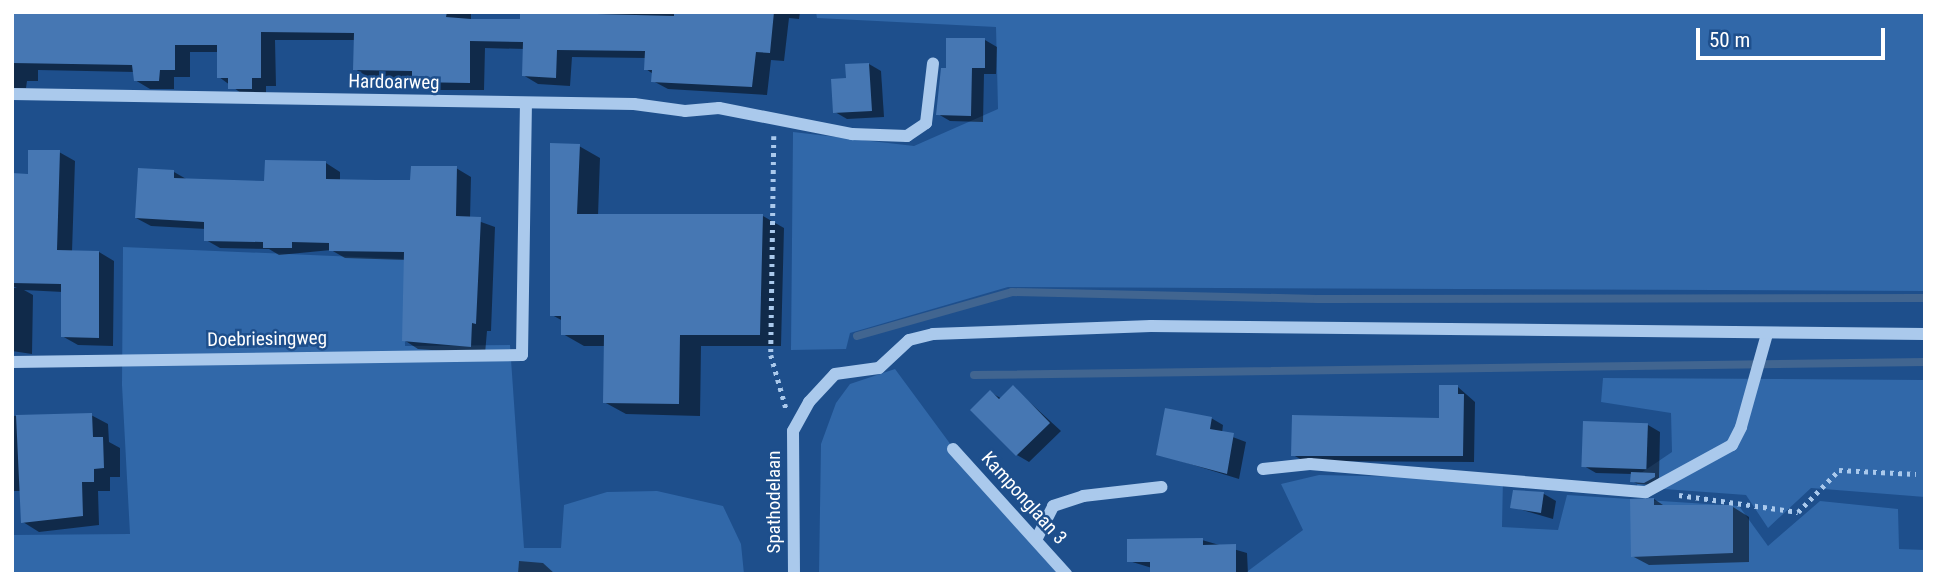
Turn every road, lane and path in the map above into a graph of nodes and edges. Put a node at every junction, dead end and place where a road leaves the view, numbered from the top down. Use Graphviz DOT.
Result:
graph roads {
  1 [pos="933,62"];
  2 [pos="12,94"];
  3 [pos="526,104"];
  4 [pos="775,118"];
  5 [pos="1767,334"];
  6 [pos="1925,334"];
  7 [pos="12,362"];
  8 [pos="793,431"];
  9 [pos="953,449"];
  10 [pos="1263,469"];
  11 [pos="1916,474"];
  12 [pos="1161,487"];
  13 [pos="1646,492"];
  14 [pos="1036,540"];
  15 [pos="794,574"];
  16 [pos="1066,574"];
  1 -- 4 [label="street, Hardoarweg"];
  2 -- 3 [label="street, Hardoarweg"];
  3 -- 4 [label="street, Hardoarweg"];
  3 -- 7 [label="street, Doebriesingweg"];
  4 -- 8 [label="path"];
  5 -- 6 [label="street"];
  5 -- 8 [label="street"];
  5 -- 13 [label="street"];
  8 -- 15 [label="street, Spathodelaan"];
  9 -- 14 [label="street, Kamponglaan 3"];
  10 -- 13 [label="street"];
  11 -- 13 [label="path"];
  12 -- 14 [label="street"];
  14 -- 16 [label="street, Kamponglaan 3"];
}
